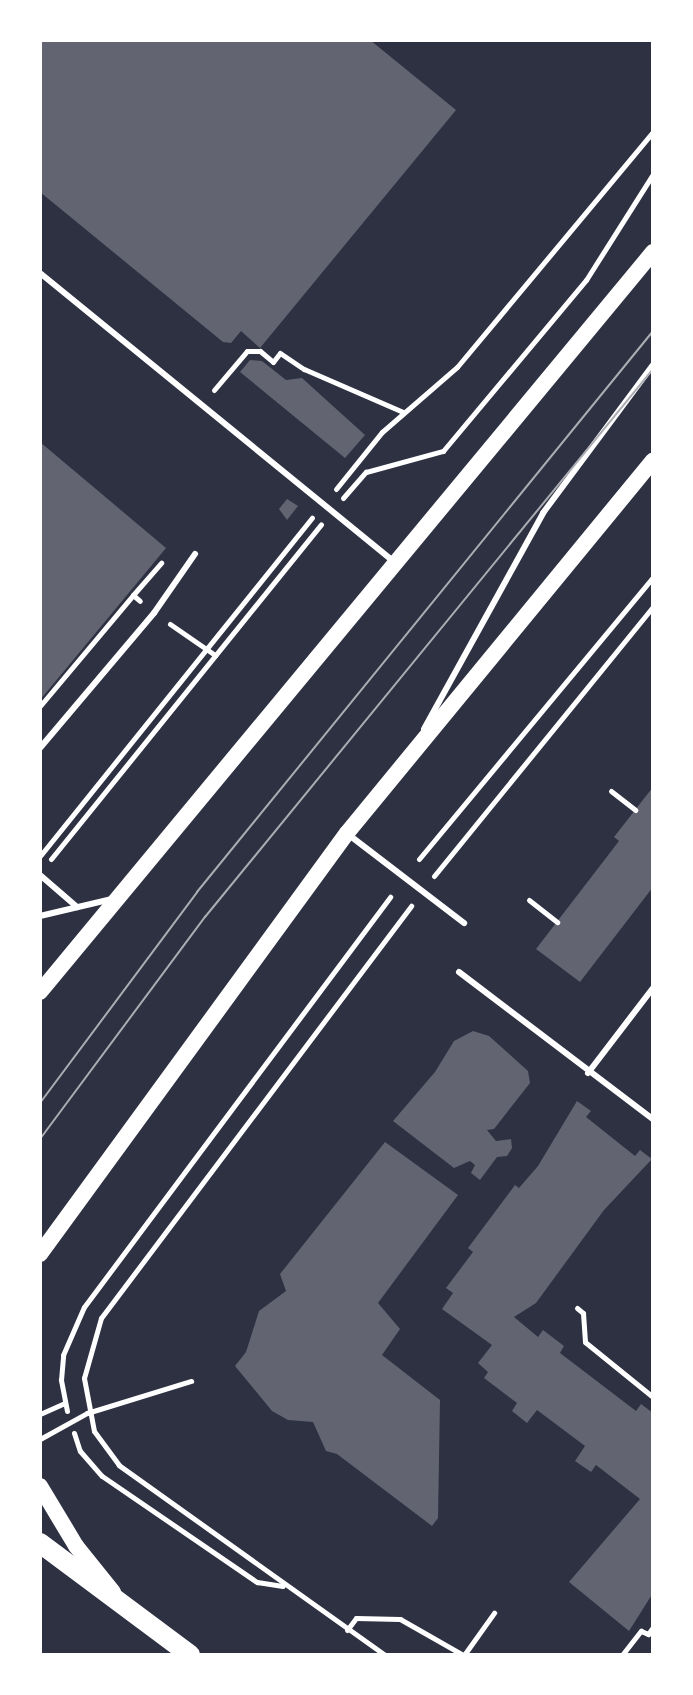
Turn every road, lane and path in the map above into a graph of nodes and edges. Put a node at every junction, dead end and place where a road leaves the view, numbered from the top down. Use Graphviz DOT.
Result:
graph roads {
  1 [pos="653,174"];
  2 [pos="653,252"];
  3 [pos="40,273"];
  4 [pos="653,365"];
  5 [pos="203,402"];
  6 [pos="403,412"];
  7 [pos="653,460"];
  8 [pos="333,510"];
  9 [pos="172,550"];
  10 [pos="195,554"];
  11 [pos="397,564"];
  12 [pos="653,577"];
  13 [pos="133,595"];
  14 [pos="653,607"];
  15 [pos="40,748"];
  16 [pos="412,750"];
  17 [pos="611,791"];
  18 [pos="635,810"];
  19 [pos="347,833"];
  20 [pos="419,859"];
  21 [pos="46,865"];
  22 [pos="40,875"];
  23 [pos="434,875"];
  24 [pos="390,897"];
  25 [pos="112,899"];
  26 [pos="415,900"];
  27 [pos="529,900"];
  28 [pos="77,907"];
  29 [pos="40,916"];
  30 [pos="557,922"];
  31 [pos="464,923"];
  32 [pos="459,972"];
  33 [pos="653,988"];
  34 [pos="40,992"];
  35 [pos="588,1073"];
  36 [pos="653,1119"];
  37 [pos="40,1254"];
  38 [pos="577,1308"];
  39 [pos="191,1381"];
  40 [pos="653,1397"];
  41 [pos="65,1403"];
  42 [pos="67,1411"];
  43 [pos="87,1413"];
  44 [pos="40,1414"];
  45 [pos="74,1433"];
  46 [pos="40,1439"];
  47 [pos="40,1486"];
  48 [pos="40,1543"];
  49 [pos="284,1586"];
  50 [pos="124,1605"];
  51 [pos="494,1613"];
  52 [pos="653,1627"];
  53 [pos="347,1630"];
  54 [pos="378,1653"];
  55 [pos="190,1655"];
  56 [pos="385,1655"];
  57 [pos="463,1655"];
  58 [pos="622,1655"];
  1 -- 8 [label="path"];
  2 -- 11 [label="main road"];
  3 -- 5 [label="lane"];
  4 -- 16 [label="lane"];
  5 -- 6 [label="path"];
  5 -- 8 [label="lane"];
  7 -- 16 [label="main road"];
  8 -- 11 [label="lane"];
  8 -- 21 [label="path"];
  9 -- 13 [label="path"];
  10 -- 15 [label="lane"];
  11 -- 25 [label="main road"];
  12 -- 20 [label="path"];
  14 -- 23 [label="path"];
  16 -- 19 [label="main road"];
  17 -- 18 [label="path"];
  19 -- 31 [label="lane"];
  19 -- 37 [label="main road"];
  22 -- 28 [label="lane"];
  24 -- 41 [label="path"];
  25 -- 28 [label="lane"];
  25 -- 34 [label="main road"];
  26 -- 43 [label="path"];
  27 -- 30 [label="path"];
  28 -- 29 [label="lane"];
  32 -- 35 [label="lane"];
  33 -- 35 [label="lane"];
  35 -- 36 [label="lane"];
  38 -- 40 [label="path"];
  39 -- 43 [label="path"];
  41 -- 42 [label="path"];
  41 -- 44 [label="path"];
  43 -- 46 [label="path"];
  43 -- 49 [label="path"];
  45 -- 49 [label="path"];
  47 -- 50 [label="main road"];
  48 -- 50 [label="main road"];
  49 -- 53 [label="path"];
  50 -- 55 [label="main road"];
  51 -- 57 [label="path"];
  52 -- 58 [label="path"];
  53 -- 54 [label="path"];
  53 -- 57 [label="path"];
  54 -- 56 [label="path"];
}
